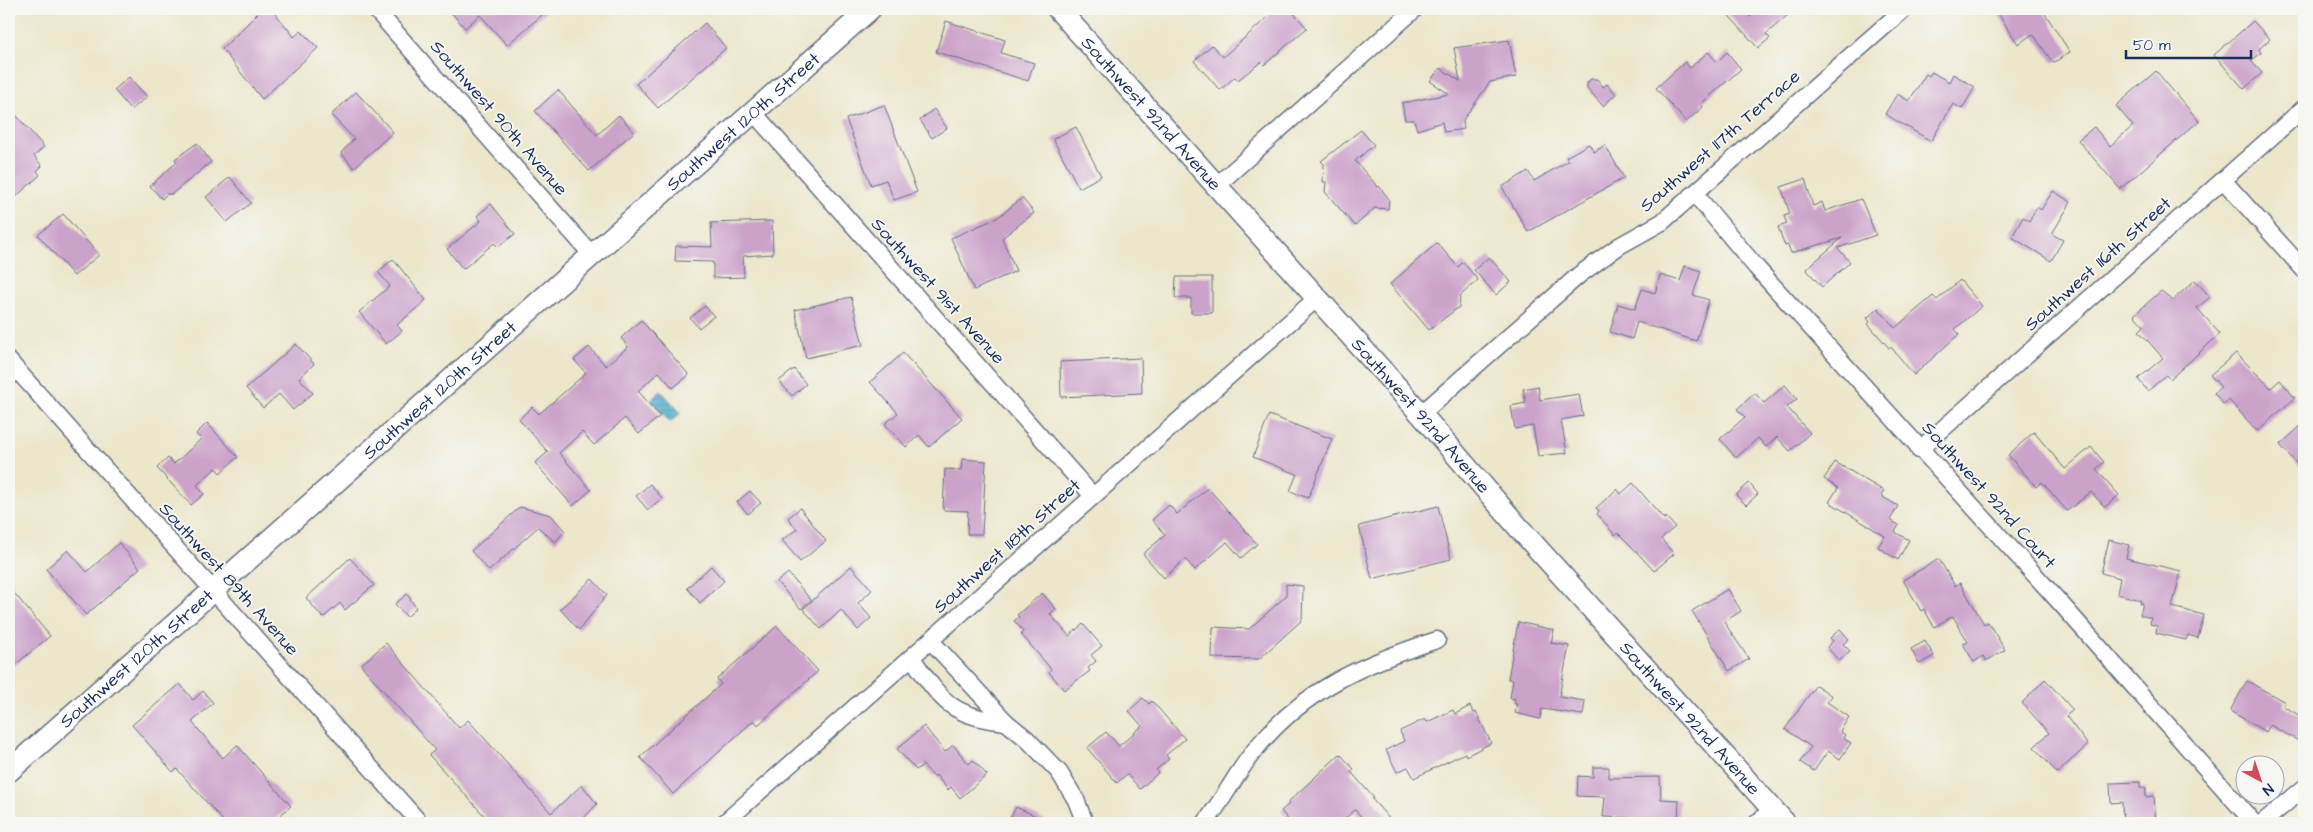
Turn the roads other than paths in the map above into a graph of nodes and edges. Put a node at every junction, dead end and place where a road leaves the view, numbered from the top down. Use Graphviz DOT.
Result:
graph roads {
  1 [pos="375,9"];
  2 [pos="870,9"];
  3 [pos="1058,9"];
  4 [pos="1415,9"];
  5 [pos="1904,9"];
  6 [pos="2304,108"];
  7 [pos="752,112"];
  8 [pos="2224,180"];
  9 [pos="1216,186"];
  10 [pos="1695,194"];
  11 [pos="592,255"];
  12 [pos="2304,270"];
  13 [pos="1316,299"];
  14 [pos="9,361"];
  15 [pos="1421,414"];
  16 [pos="1919,450"];
  17 [pos="1093,496"];
  18 [pos="212,590"];
  19 [pos="1437,640"];
  20 [pos="931,641"];
  21 [pos="912,658"];
  22 [pos="1006,722"];
  23 [pos="9,771"];
  24 [pos="2304,788"];
  25 [pos="1771,819"];
  26 [pos="420,823"];
  27 [pos="724,823"];
  28 [pos="1085,823"];
  29 [pos="1204,823"];
  30 [pos="2254,823"];
  31 [pos="2262,823"];
  1 -- 11 [label="street, Southwest 90th Avenue"];
  2 -- 7 [label="street, Southwest 120th Street"];
  3 -- 9 [label="street, Southwest 92nd Avenue"];
  4 -- 9 [label="street"];
  5 -- 10 [label="street, Southwest 117th Terrace"];
  6 -- 8 [label="street, Southwest 116th Street"];
  7 -- 11 [label="street, Southwest 120th Street"];
  7 -- 17 [label="street, Southwest 91st Avenue"];
  8 -- 12 [label="street"];
  8 -- 16 [label="street, Southwest 116th Street"];
  9 -- 13 [label="street, Southwest 92nd Avenue"];
  10 -- 15 [label="street, Southwest 117th Terrace"];
  10 -- 16 [label="street, Southwest 92nd Court"];
  11 -- 18 [label="street, Southwest 120th Street"];
  13 -- 15 [label="street, Southwest 92nd Avenue"];
  13 -- 17 [label="street, Southwest 118th Street"];
  14 -- 18 [label="street, Southwest 89th Avenue"];
  15 -- 25 [label="street, Southwest 92nd Avenue"];
  16 -- 30 [label="street, Southwest 92nd Court"];
  17 -- 20 [label="street, Southwest 118th Street"];
  18 -- 23 [label="street, Southwest 120th Street"];
  18 -- 26 [label="street, Southwest 89th Avenue"];
  19 -- 29 [label="street"];
  20 -- 21 [label="street, Southwest 118th Street"];
  20 -- 22 [label="street"];
  21 -- 22 [label="street"];
  21 -- 27 [label="street, Southwest 118th Street"];
  22 -- 28 [label="street"];
  24 -- 31 [label="street"];
}
